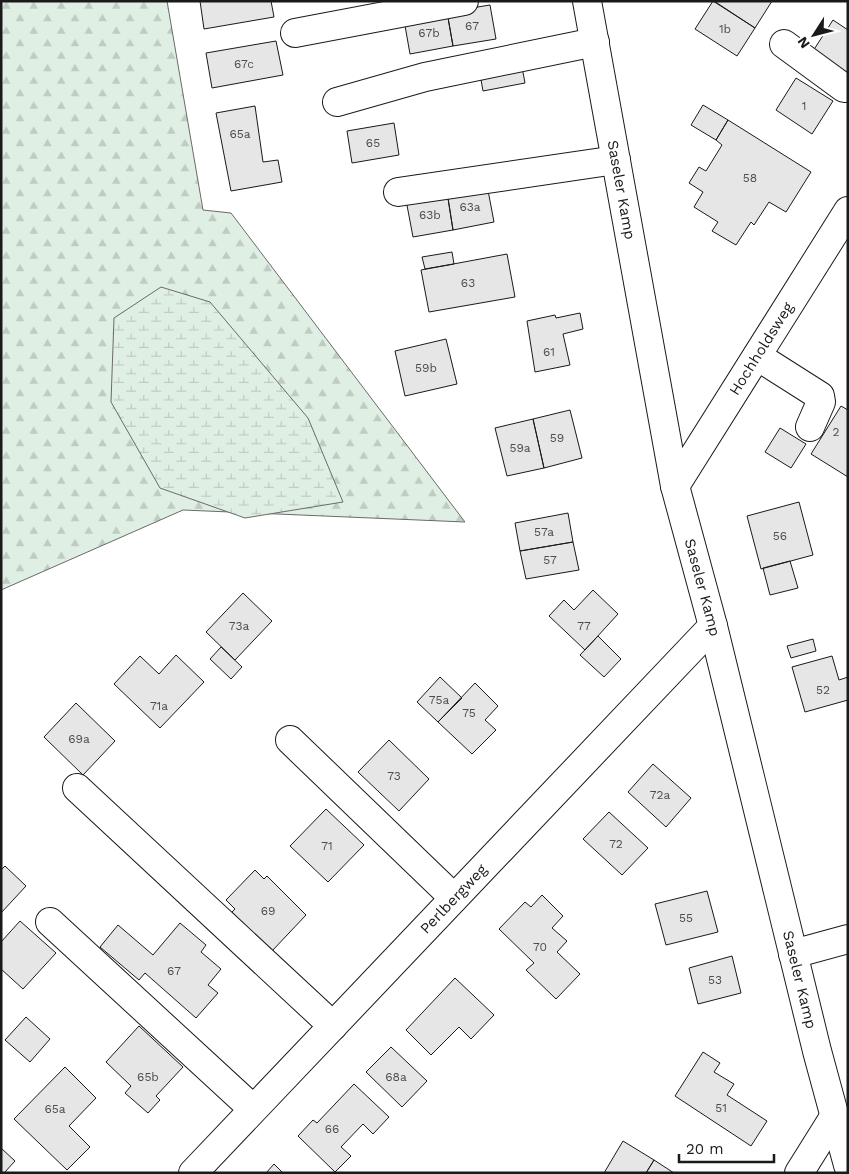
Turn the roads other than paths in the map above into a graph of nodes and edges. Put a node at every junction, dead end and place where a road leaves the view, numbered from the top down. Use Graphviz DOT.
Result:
graph roads {
  1 [pos="464,1"];
  2 [pos="587,1"];
  3 [pos="295,32"];
  4 [pos="595,42"];
  5 [pos="784,44"];
  6 [pos="848,88"];
  7 [pos="337,102"];
  8 [pos="616,160"];
  9 [pos="398,192"];
  10 [pos="848,211"];
  11 [pos="757,356"];
  12 [pos="810,427"];
  13 [pos="674,486"];
  14 [pos="713,626"];
  15 [pos="290,740"];
  16 [pos="77,788"];
  17 [pos="454,898"];
  18 [pos="50,922"];
  19 [pos="848,939"];
  20 [pos="793,954"];
  21 [pos="333,1026"];
  22 [pos="253,1109"];
  23 [pos="834,1117"];
  24 [pos="848,1165"];
  25 [pos="193,1173"];
  26 [pos="799,1173"];
  1 -- 3 [label="street"];
  2 -- 4 [label="street, Saseler Kamp"];
  4 -- 7 [label="street"];
  4 -- 8 [label="street, Saseler Kamp"];
  5 -- 6 [label="street"];
  8 -- 9 [label="street"];
  8 -- 13 [label="street, Saseler Kamp"];
  10 -- 11 [label="street, Hochholdsweg"];
  11 -- 12 [label="street"];
  11 -- 13 [label="street, Hochholdsweg"];
  13 -- 14 [label="street, Saseler Kamp"];
  14 -- 17 [label="street, Perlbergweg"];
  14 -- 20 [label="street, Saseler Kamp"];
  15 -- 17 [label="street"];
  16 -- 21 [label="street"];
  17 -- 21 [label="street, Perlbergweg"];
  18 -- 22 [label="street"];
  19 -- 20 [label="street"];
  20 -- 23 [label="street, Saseler Kamp"];
  21 -- 22 [label="street, Perlbergweg"];
  22 -- 25 [label="street, Perlbergweg"];
  23 -- 24 [label="street, Saseler Kamp"];
  23 -- 26 [label="street"];
}
